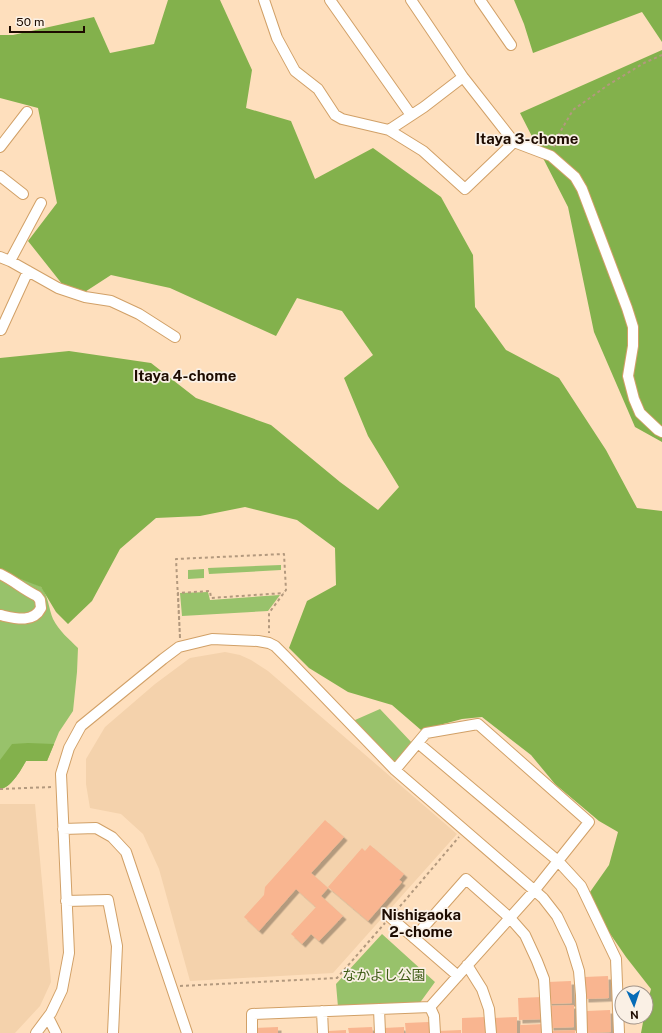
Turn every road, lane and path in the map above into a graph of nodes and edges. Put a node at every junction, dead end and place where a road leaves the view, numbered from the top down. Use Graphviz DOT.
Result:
graph roads {
  1 [pos="264,0"];
  2 [pos="330,0"];
  3 [pos="411,0"];
  4 [pos="480,0"];
  5 [pos="511,45"];
  6 [pos="662,55"];
  7 [pos="463,77"];
  8 [pos="28,112"];
  9 [pos="411,115"];
  10 [pos="389,130"];
  11 [pos="514,142"];
  12 [pos="0,147"];
  13 [pos="551,156"];
  14 [pos="0,176"];
  15 [pos="23,194"];
  16 [pos="41,203"];
  17 [pos="0,257"];
  18 [pos="10,261"];
  19 [pos="28,271"];
  20 [pos="1,330"];
  21 [pos="174,337"];
  22 [pos="662,432"];
  23 [pos="0,574"];
  24 [pos="178,592"];
  25 [pos="284,593"];
  26 [pos="0,615"];
  27 [pos="269,636"];
  28 [pos="180,642"];
  29 [pos="418,743"];
  30 [pos="395,770"];
  31 [pos="61,786"];
  32 [pos="0,789"];
  33 [pos="63,829"];
  34 [pos="465,831"];
  35 [pos="558,861"];
  36 [pos="534,891"];
  37 [pos="66,901"];
  38 [pos="390,917"];
  39 [pos="510,918"];
  40 [pos="414,938"];
  41 [pos="467,965"];
  42 [pos="458,976"];
  43 [pos="171,986"];
  44 [pos="430,1007"];
  45 [pos="379,1009"];
  46 [pos="322,1011"];
  47 [pos="48,1017"];
  48 [pos="36,1033"];
  49 [pos="56,1033"];
  50 [pos="113,1033"];
  51 [pos="187,1033"];
  52 [pos="252,1033"];
  53 [pos="323,1033"];
  54 [pos="380,1033"];
  55 [pos="435,1033"];
  56 [pos="491,1033"];
  57 [pos="547,1033"];
  58 [pos="582,1033"];
  59 [pos="619,1033"];
  1 -- 10 [label="street"];
  2 -- 9 [label="street"];
  3 -- 7 [label="street"];
  4 -- 5 [label="street"];
  6 -- 13 [label="path"];
  7 -- 9 [label="street"];
  7 -- 11 [label="street"];
  8 -- 12 [label="street"];
  9 -- 10 [label="street"];
  10 -- 11 [label="street"];
  11 -- 13 [label="street"];
  13 -- 22 [label="street"];
  14 -- 15 [label="street"];
  16 -- 18 [label="street"];
  17 -- 18 [label="street"];
  18 -- 19 [label="street"];
  19 -- 20 [label="street"];
  19 -- 21 [label="street"];
  23 -- 26 [label="street"];
  24 -- 25 [label="path"];
  24 -- 25 [label="path"];
  24 -- 28 [label="path"];
  25 -- 27 [label="path"];
  29 -- 30 [label="street"];
  29 -- 35 [label="street"];
  29 -- 35 [label="street"];
  30 -- 31 [label="street"];
  30 -- 34 [label="street"];
  31 -- 32 [label="path"];
  31 -- 33 [label="street"];
  33 -- 37 [label="street"];
  33 -- 43 [label="street"];
  34 -- 36 [label="street"];
  34 -- 38 [label="path"];
  35 -- 36 [label="street"];
  35 -- 59 [label="street"];
  36 -- 39 [label="street"];
  36 -- 58 [label="street"];
  37 -- 47 [label="street"];
  37 -- 50 [label="street"];
  38 -- 40 [label="street"];
  38 -- 43 [label="path"];
  39 -- 40 [label="street"];
  39 -- 41 [label="street"];
  39 -- 57 [label="street"];
  40 -- 42 [label="street"];
  41 -- 42 [label="street"];
  41 -- 56 [label="street"];
  42 -- 44 [label="street"];
  43 -- 51 [label="street"];
  44 -- 45 [label="street"];
  44 -- 55 [label="street"];
  45 -- 46 [label="street"];
  45 -- 54 [label="street"];
  46 -- 52 [label="street"];
  46 -- 53 [label="street"];
  47 -- 48 [label="street"];
  47 -- 49 [label="street"];
}
